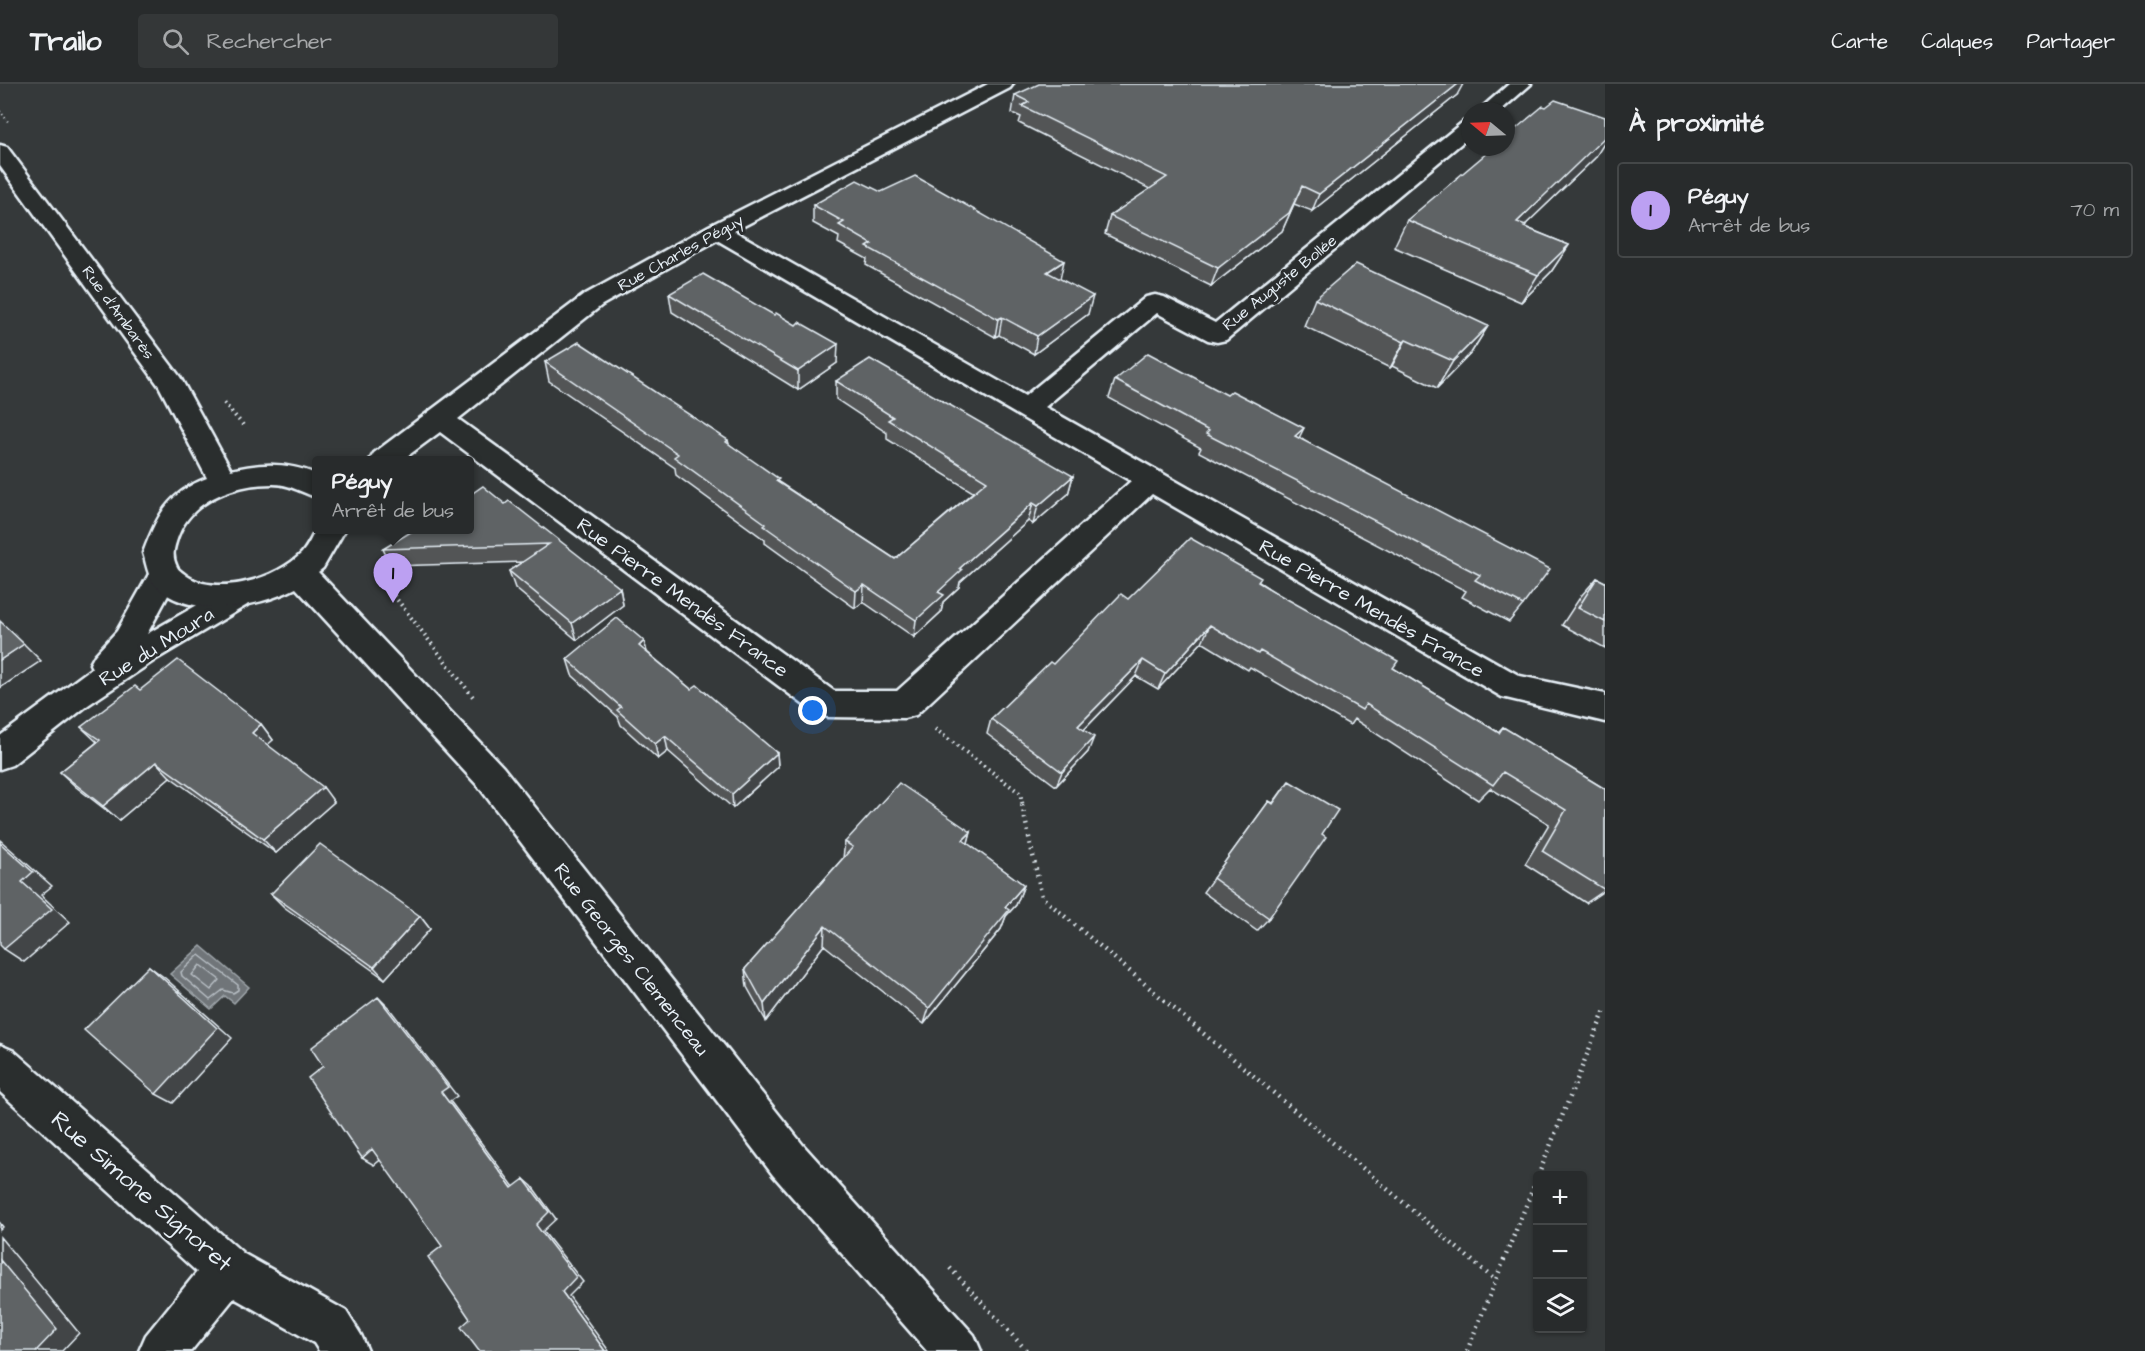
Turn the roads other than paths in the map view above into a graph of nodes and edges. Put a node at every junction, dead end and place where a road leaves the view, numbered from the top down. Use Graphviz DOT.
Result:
graph roads {
  1 [pos="1003,84"];
  2 [pos="1521,84"];
  3 [pos="1499,102"];
  4 [pos="1461,133"];
  5 [pos="0,151"];
  6 [pos="717,231"];
  7 [pos="1026,409"];
  8 [pos="440,420"];
  9 [pos="390,456"];
  10 [pos="1150,480"];
  11 [pos="223,482"];
  12 [pos="312,485"];
  13 [pos="330,534"];
  14 [pos="299,572"];
  15 [pos="164,575"];
  16 [pos="236,597"];
  17 [pos="76,696"];
  18 [pos="1605,708"];
  19 [pos="0,755"];
  20 [pos="0,1065"];
  21 [pos="228,1270"];
  22 [pos="162,1351"];
  23 [pos="345,1351"];
  24 [pos="958,1351"];
  1 -- 6 [label="street, Rue Charles Péguy"];
  2 -- 3 [label="street"];
  4 -- 7 [label="street, Rue Auguste Bollée"];
  5 -- 11 [label="street, Rue d'Ambarès"];
  6 -- 7 [label="street, Rue Pierre Mendès France"];
  6 -- 8 [label="street, Rue Charles Péguy"];
  7 -- 10 [label="street, Rue Pierre Mendès France"];
  8 -- 9 [label="street, Rue Charles Péguy"];
  8 -- 10 [label="street, Rue Pierre Mendès France"];
  10 -- 18 [label="street, Rue Pierre Mendès France"];
  11 -- 12 [label="street"];
  11 -- 15 [label="street"];
  13 -- 14 [label="street"];
  14 -- 16 [label="street"];
  14 -- 24 [label="street, Rue Georges Clemenceau"];
  15 -- 16 [label="street"];
  15 -- 17 [label="street, Rue du Moura"];
  16 -- 17 [label="street, Rue du Moura"];
  17 -- 19 [label="street, Rue du Moura"];
  20 -- 21 [label="street, Rue Simone Signoret"];
  21 -- 22 [label="street"];
  21 -- 23 [label="street, Rue Simone Signoret"];
}
